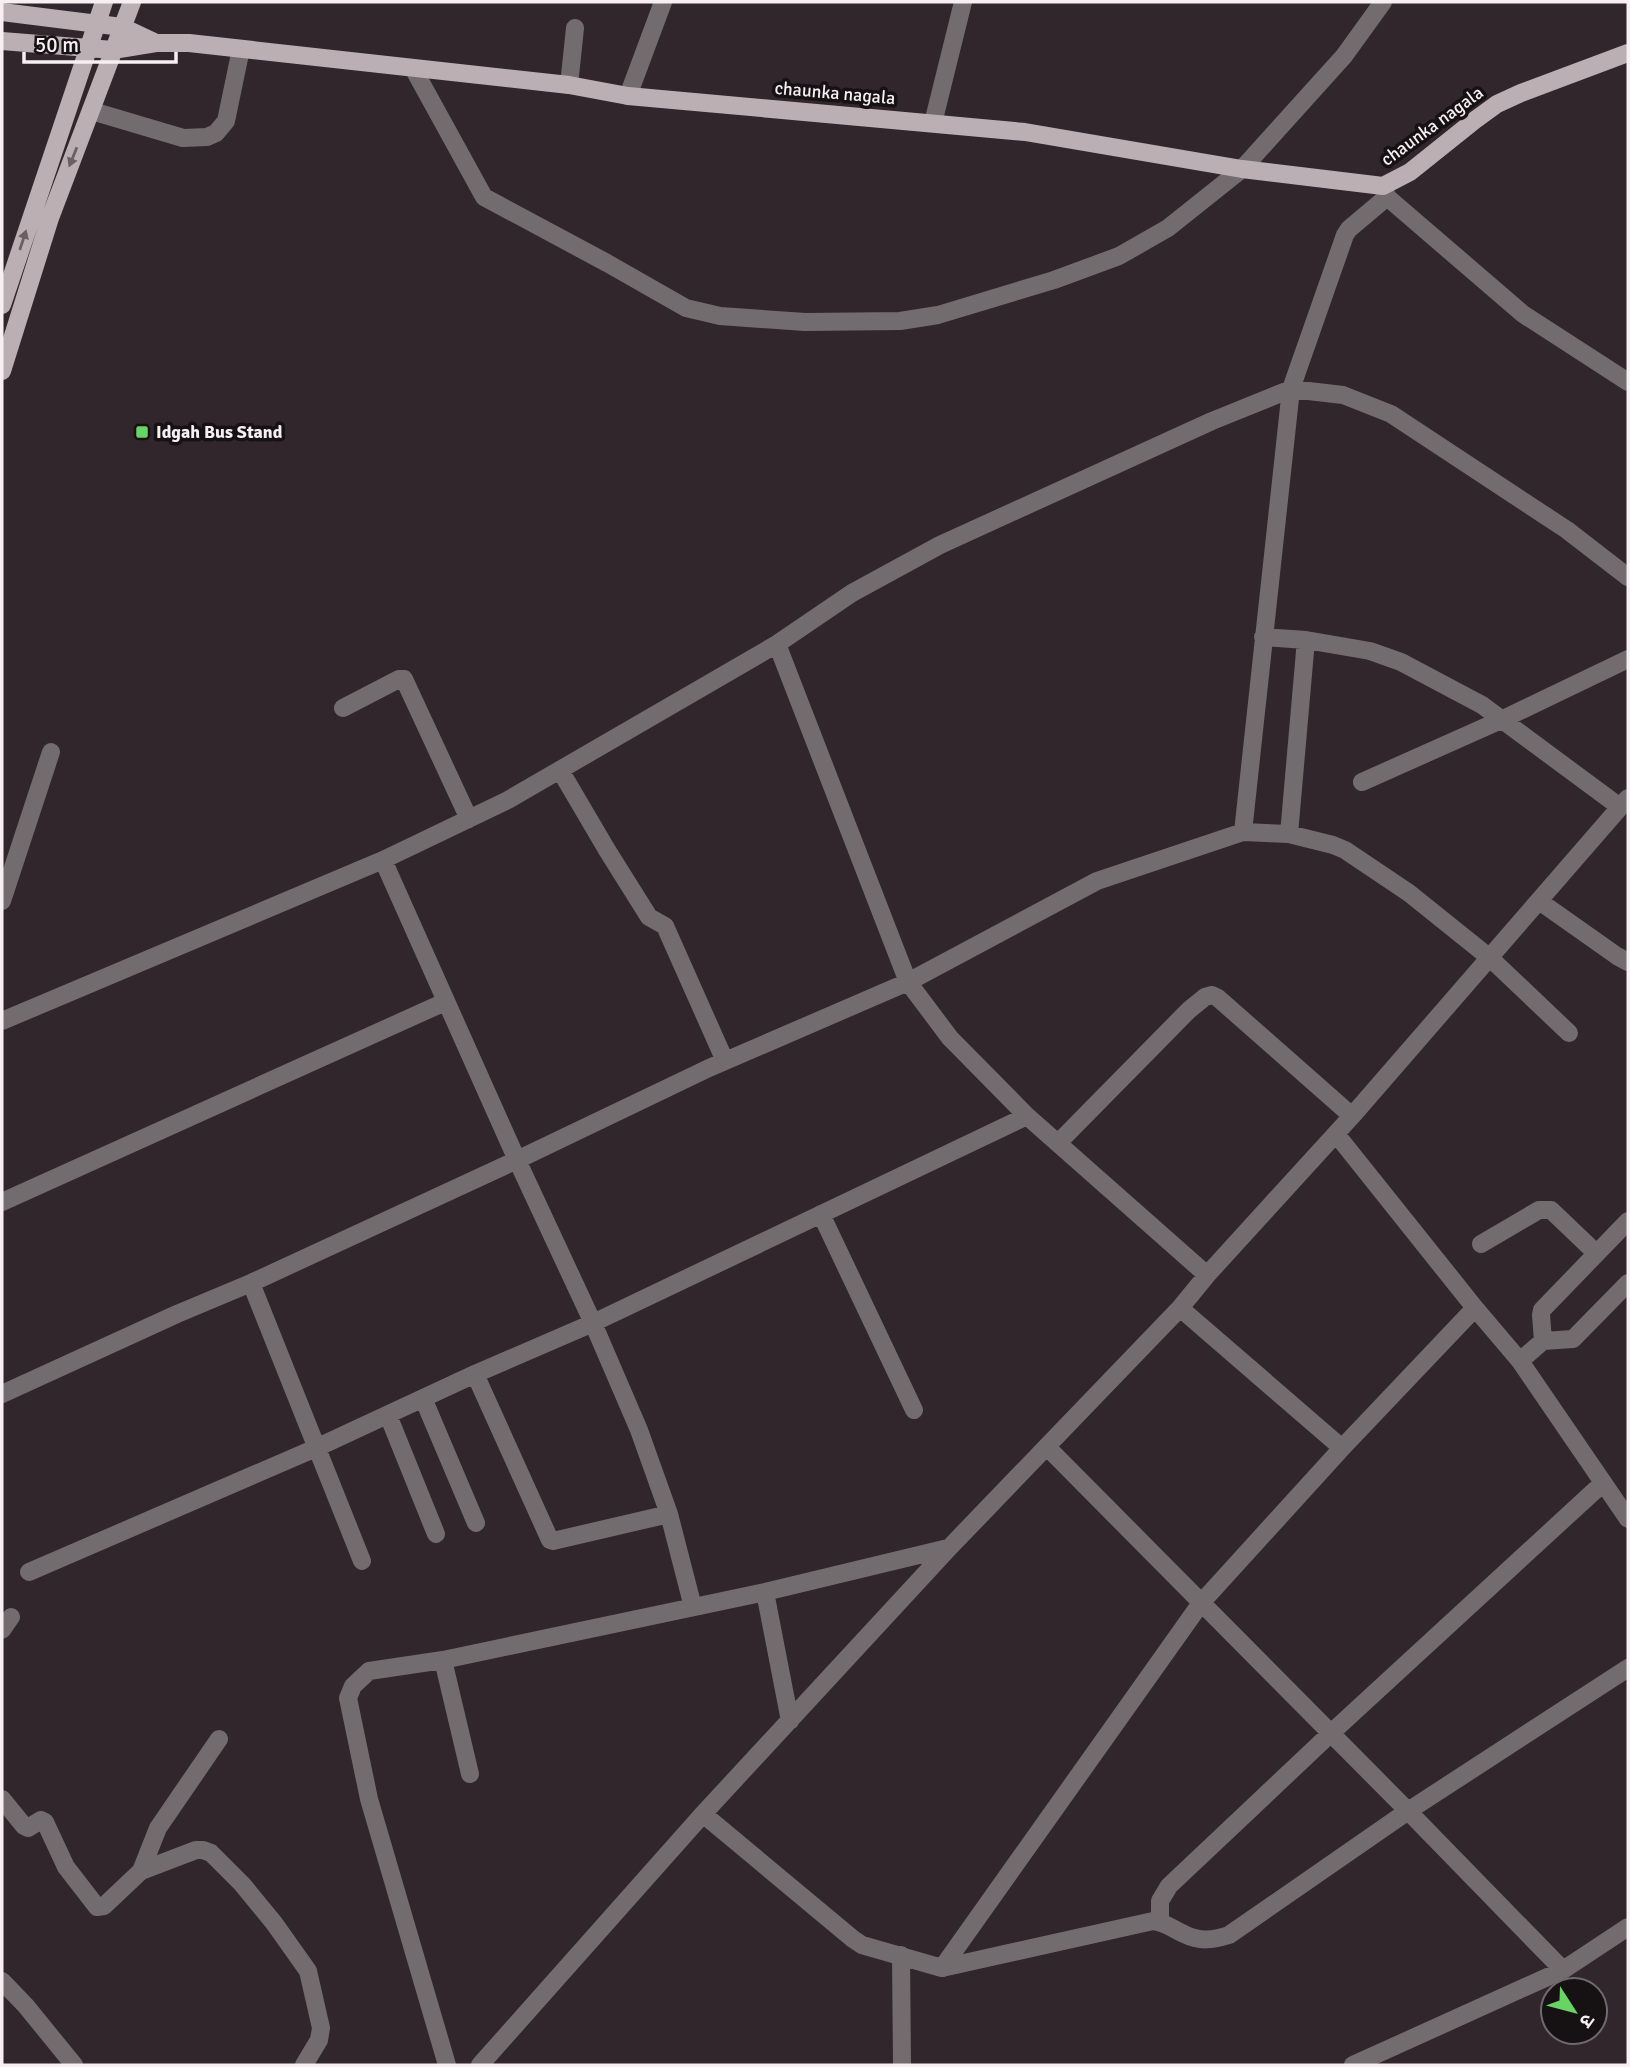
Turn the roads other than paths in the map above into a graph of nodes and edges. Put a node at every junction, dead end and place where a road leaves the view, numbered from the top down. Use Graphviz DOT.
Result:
graph roads {
  1 [pos="104,2"];
  2 [pos="132,2"];
  3 [pos="663,2"];
  4 [pos="963,2"];
  5 [pos="1383,2"];
  6 [pos="2,12"];
  7 [pos="96,23"];
  8 [pos="122,27"];
  9 [pos="575,28"];
  10 [pos="2,41"];
  11 [pos="156,43"];
  12 [pos="87,49"];
  13 [pos="241,49"];
  14 [pos="113,50"];
  15 [pos="1628,53"];
  16 [pos="413,68"];
  17 [pos="569,85"];
  18 [pos="628,96"];
  19 [pos="92,111"];
  20 [pos="933,123"];
  21 [pos="1242,169"];
  22 [pos="1385,191"];
  23 [pos="2,305"];
  24 [pos="2,372"];
  25 [pos="1628,382"];
  26 [pos="1292,389"];
  27 [pos="1628,577"];
  28 [pos="1263,637"];
  29 [pos="1306,640"];
  30 [pos="777,644"];
  31 [pos="1628,659"];
  32 [pos="343,708"];
  33 [pos="1502,720"];
  34 [pos="51,752"];
  35 [pos="560,770"];
  36 [pos="1362,782"];
  37 [pos="1624,802"];
  38 [pos="469,819"];
  39 [pos="1243,832"];
  40 [pos="1289,834"];
  41 [pos="383,860"];
  42 [pos="2,901"];
  43 [pos="1539,901"];
  44 [pos="1490,958"];
  45 [pos="1628,962"];
  46 [pos="908,982"];
  47 [pos="445,1002"];
  48 [pos="2,1021"];
  49 [pos="1569,1033"];
  50 [pos="725,1061"];
  51 [pos="1027,1116"];
  52 [pos="1352,1116"];
  53 [pos="1336,1134"];
  54 [pos="1058,1143"];
  55 [pos="517,1160"];
  56 [pos="2,1202"];
  57 [pos="821,1214"];
  58 [pos="1628,1221"];
  59 [pos="1481,1244"];
  60 [pos="1596,1253"];
  61 [pos="1207,1275"];
  62 [pos="251,1283"];
  63 [pos="1628,1283"];
  64 [pos="1180,1308"];
  65 [pos="1475,1308"];
  66 [pos="593,1323"];
  67 [pos="1543,1341"];
  68 [pos="1520,1361"];
  69 [pos="475,1374"];
  70 [pos="2,1394"];
  71 [pos="423,1398"];
  72 [pos="914,1410"];
  73 [pos="388,1415"];
  74 [pos="1046,1447"];
  75 [pos="316,1448"];
  76 [pos="1342,1448"];
  77 [pos="1603,1483"];
  78 [pos="669,1514"];
  79 [pos="1628,1519"];
  80 [pos="476,1523"];
  81 [pos="436,1534"];
  82 [pos="949,1548"];
  83 [pos="362,1561"];
  84 [pos="29,1572"];
  85 [pos="765,1592"];
  86 [pos="1201,1603"];
  87 [pos="693,1607"];
  88 [pos="443,1660"];
  89 [pos="1628,1668"];
  90 [pos="790,1721"];
  91 [pos="1330,1734"];
  92 [pos="219,1739"];
  93 [pos="470,1774"];
  94 [pos="2,1799"];
  95 [pos="1408,1811"];
  96 [pos="703,1814"];
  97 [pos="141,1871"];
  98 [pos="1160,1922"];
  99 [pos="1628,1927"];
  100 [pos="901,1955"];
  101 [pos="942,1968"];
  102 [pos="1563,1970"];
  103 [pos="2,1981"];
  104 [pos="74,2065"];
  105 [pos="304,2065"];
  106 [pos="447,2065"];
  107 [pos="480,2065"];
  108 [pos="902,2065"];
  109 [pos="1353,2065"];
  1 -- 7 [label="main road"];
  2 -- 8 [label="main road"];
  3 -- 18 [label="street"];
  4 -- 20 [label="street"];
  5 -- 21 [label="street"];
  6 -- 7 [label="main road"];
  7 -- 8 [label="main road"];
  7 -- 12 [label="main road"];
  8 -- 11 [label="main road"];
  8 -- 14 [label="main road"];
  9 -- 17 [label="street"];
  10 -- 12 [label="main road, chaunka nagala"];
  11 -- 13 [label="main road, chaunka nagala"];
  11 -- 14 [label="main road, chaunka nagala"];
  12 -- 14 [label="main road, chaunka nagala"];
  23 -- 12 [label="main road, one-way"];
  13 -- 16 [label="main road, chaunka nagala"];
  13 -- 19 [label="street"];
  14 -- 19 [label="main road"];
  15 -- 22 [label="main road, chaunka nagala"];
  16 -- 17 [label="main road, chaunka nagala"];
  16 -- 21 [label="street"];
  17 -- 18 [label="main road, chaunka nagala"];
  18 -- 20 [label="main road, chaunka nagala"];
  19 -- 24 [label="main road, one-way"];
  20 -- 21 [label="main road, chaunka nagala"];
  21 -- 22 [label="main road, chaunka nagala"];
  22 -- 25 [label="street"];
  22 -- 26 [label="street"];
  26 -- 27 [label="street"];
  26 -- 28 [label="street"];
  26 -- 30 [label="street"];
  28 -- 29 [label="street"];
  28 -- 39 [label="street"];
  29 -- 33 [label="street"];
  29 -- 40 [label="street"];
  30 -- 35 [label="street"];
  30 -- 46 [label="street"];
  31 -- 33 [label="street"];
  32 -- 38 [label="street"];
  33 -- 36 [label="street"];
  33 -- 37 [label="street"];
  34 -- 42 [label="street"];
  35 -- 38 [label="street"];
  35 -- 50 [label="street"];
  37 -- 43 [label="street"];
  38 -- 41 [label="street"];
  39 -- 40 [label="street"];
  39 -- 46 [label="street"];
  40 -- 44 [label="street"];
  41 -- 47 [label="street"];
  41 -- 48 [label="street"];
  43 -- 44 [label="street"];
  43 -- 45 [label="street"];
  44 -- 49 [label="street"];
  44 -- 52 [label="street"];
  46 -- 50 [label="street"];
  46 -- 51 [label="street"];
  47 -- 55 [label="street"];
  47 -- 56 [label="street"];
  50 -- 55 [label="street"];
  51 -- 54 [label="street"];
  51 -- 57 [label="street"];
  52 -- 53 [label="street"];
  52 -- 54 [label="street"];
  53 -- 61 [label="street"];
  53 -- 65 [label="street"];
  54 -- 61 [label="street"];
  55 -- 62 [label="street"];
  55 -- 66 [label="street"];
  57 -- 66 [label="street"];
  57 -- 72 [label="street"];
  58 -- 60 [label="street"];
  59 -- 60 [label="street"];
  60 -- 67 [label="street"];
  61 -- 64 [label="street"];
  62 -- 70 [label="street"];
  62 -- 75 [label="street"];
  63 -- 67 [label="street"];
  64 -- 74 [label="street"];
  64 -- 76 [label="street"];
  65 -- 68 [label="street"];
  65 -- 76 [label="street"];
  66 -- 69 [label="street"];
  66 -- 78 [label="street"];
  67 -- 68 [label="street"];
  68 -- 77 [label="street"];
  69 -- 71 [label="street"];
  69 -- 78 [label="street"];
  71 -- 73 [label="street"];
  71 -- 80 [label="street"];
  73 -- 75 [label="street"];
  73 -- 81 [label="street"];
  74 -- 82 [label="street"];
  74 -- 86 [label="street"];
  75 -- 83 [label="street"];
  75 -- 84 [label="street"];
  76 -- 86 [label="street"];
  77 -- 79 [label="street"];
  77 -- 91 [label="street"];
  78 -- 87 [label="street"];
  82 -- 85 [label="street"];
  82 -- 90 [label="street"];
  85 -- 87 [label="street"];
  85 -- 90 [label="street"];
  86 -- 91 [label="street"];
  86 -- 101 [label="street"];
  87 -- 88 [label="street"];
  88 -- 93 [label="street"];
  88 -- 106 [label="street"];
  89 -- 95 [label="street"];
  90 -- 96 [label="street"];
  91 -- 95 [label="street"];
  91 -- 98 [label="street"];
  92 -- 97 [label="street"];
  94 -- 97 [label="street"];
  95 -- 98 [label="street"];
  95 -- 102 [label="street"];
  96 -- 100 [label="street"];
  96 -- 107 [label="street"];
  97 -- 105 [label="street"];
  98 -- 101 [label="street"];
  99 -- 102 [label="street"];
  100 -- 101 [label="street"];
  100 -- 108 [label="street"];
  102 -- 109 [label="street"];
  103 -- 104 [label="street"];
}
